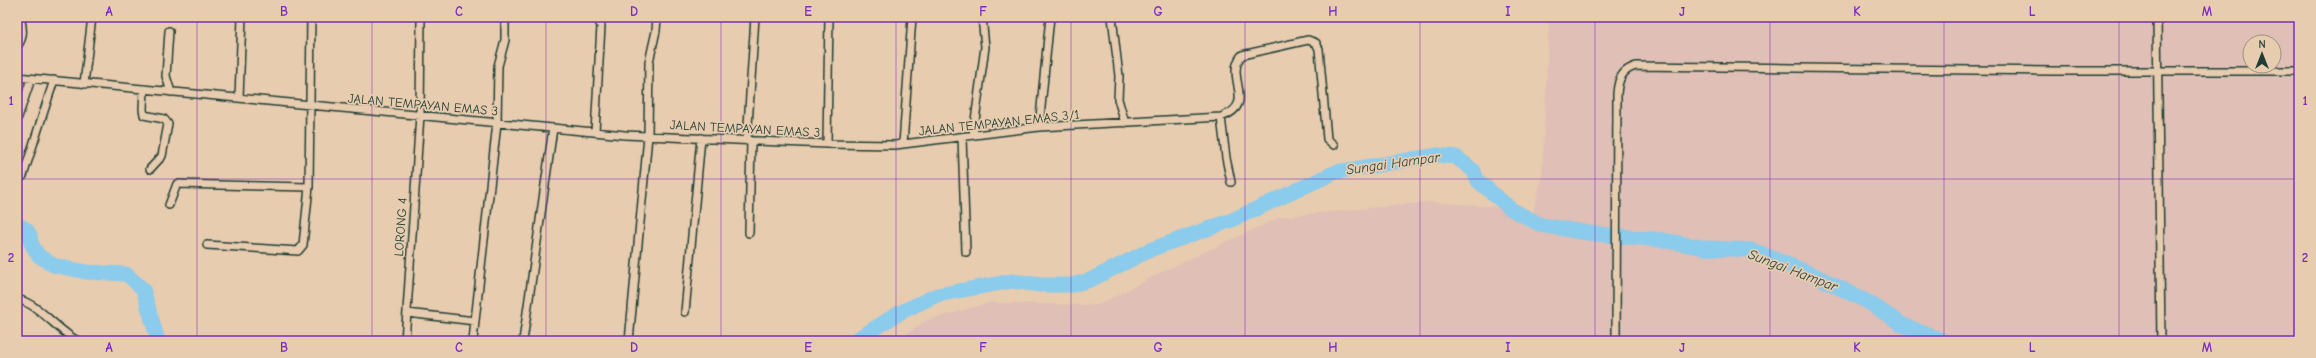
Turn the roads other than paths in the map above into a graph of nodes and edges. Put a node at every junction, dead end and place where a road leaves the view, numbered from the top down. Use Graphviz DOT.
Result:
graph roads {
  1 [pos="20,17"];
  2 [pos="92,17"];
  3 [pos="242,17"];
  4 [pos="311,17"];
  5 [pos="420,17"];
  6 [pos="505,17"];
  7 [pos="597,17"];
  8 [pos="656,17"];
  9 [pos="755,17"];
  10 [pos="829,17"];
  11 [pos="912,17"];
  12 [pos="982,17"];
  13 [pos="1050,17"];
  14 [pos="1112,17"];
  15 [pos="2157,17"];
  16 [pos="168,31"];
  17 [pos="17,46"];
  18 [pos="2156,70"];
  19 [pos="2299,71"];
  20 [pos="17,76"];
  21 [pos="31,79"];
  22 [pos="54,80"];
  23 [pos="84,84"];
  24 [pos="144,89"];
  25 [pos="171,92"];
  26 [pos="239,98"];
  27 [pos="310,105"];
  28 [pos="420,115"];
  29 [pos="1221,117"];
  30 [pos="17,120"];
  31 [pos="1125,122"];
  32 [pos="496,123"];
  33 [pos="1039,127"];
  34 [pos="553,128"];
  35 [pos="595,132"];
  36 [pos="973,135"];
  37 [pos="648,136"];
  38 [pos="962,137"];
  39 [pos="701,138"];
  40 [pos="749,141"];
  41 [pos="827,144"];
  42 [pos="903,144"];
  43 [pos="1334,145"];
  44 [pos="150,169"];
  45 [pos="23,176"];
  46 [pos="1231,182"];
  47 [pos="309,187"];
  48 [pos="169,205"];
  49 [pos="749,233"];
  50 [pos="208,245"];
  51 [pos="966,252"];
  52 [pos="17,299"];
  53 [pos="685,312"];
  54 [pos="407,313"];
  55 [pos="475,321"];
  56 [pos="78,341"];
  57 [pos="405,341"];
  58 [pos="473,341"];
  59 [pos="523,341"];
  60 [pos="629,341"];
  61 [pos="1616,341"];
  62 [pos="2161,341"];
  1 -- 17 [label="street"];
  2 -- 23 [label="street"];
  3 -- 26 [label="street"];
  4 -- 27 [label="street"];
  5 -- 28 [label="street, LORONG 4"];
  6 -- 32 [label="street"];
  7 -- 35 [label="street"];
  8 -- 37 [label="street"];
  9 -- 40 [label="street"];
  10 -- 41 [label="street"];
  11 -- 42 [label="street"];
  12 -- 36 [label="street"];
  13 -- 33 [label="street"];
  14 -- 31 [label="street"];
  15 -- 18 [label="street"];
  16 -- 25 [label="street"];
  18 -- 19 [label="street"];
  18 -- 61 [label="street"];
  18 -- 62 [label="street"];
  20 -- 21 [label="street, JALAN TEMPAYAN EMAS 3"];
  21 -- 22 [label="street, JALAN TEMPAYAN EMAS 3"];
  21 -- 30 [label="street"];
  22 -- 23 [label="street, JALAN TEMPAYAN EMAS 3"];
  22 -- 45 [label="street"];
  23 -- 24 [label="street, JALAN TEMPAYAN EMAS 3"];
  24 -- 25 [label="street, JALAN TEMPAYAN EMAS 3"];
  24 -- 44 [label="street"];
  25 -- 26 [label="street, JALAN TEMPAYAN EMAS 3"];
  26 -- 27 [label="street, JALAN TEMPAYAN EMAS 3"];
  27 -- 28 [label="street, JALAN TEMPAYAN EMAS 3"];
  27 -- 47 [label="street"];
  28 -- 32 [label="street, JALAN TEMPAYAN EMAS 3"];
  28 -- 54 [label="street, LORONG 4"];
  29 -- 31 [label="street, JALAN TEMPAYAN EMAS 3/1"];
  29 -- 43 [label="street"];
  29 -- 46 [label="street"];
  31 -- 33 [label="street, JALAN TEMPAYAN EMAS 3/1"];
  32 -- 34 [label="street, JALAN TEMPAYAN EMAS 3"];
  32 -- 55 [label="street"];
  33 -- 36 [label="street, JALAN TEMPAYAN EMAS 3/1"];
  34 -- 35 [label="street, JALAN TEMPAYAN EMAS 3"];
  34 -- 59 [label="street"];
  35 -- 37 [label="street, JALAN TEMPAYAN EMAS 3"];
  36 -- 38 [label="street, JALAN TEMPAYAN EMAS 3/1"];
  37 -- 39 [label="street, JALAN TEMPAYAN EMAS 3"];
  37 -- 60 [label="street"];
  38 -- 42 [label="street, JALAN TEMPAYAN EMAS 3/1"];
  38 -- 51 [label="street"];
  39 -- 40 [label="street, JALAN TEMPAYAN EMAS 3"];
  39 -- 53 [label="street"];
  40 -- 41 [label="street, JALAN TEMPAYAN EMAS 3"];
  40 -- 49 [label="street"];
  41 -- 42 [label="street, JALAN TEMPAYAN EMAS 3/1"];
  47 -- 48 [label="street"];
  47 -- 50 [label="street"];
  52 -- 56 [label="street"];
  54 -- 55 [label="street"];
  54 -- 57 [label="street, LORONG 4"];
  55 -- 58 [label="street"];
}
